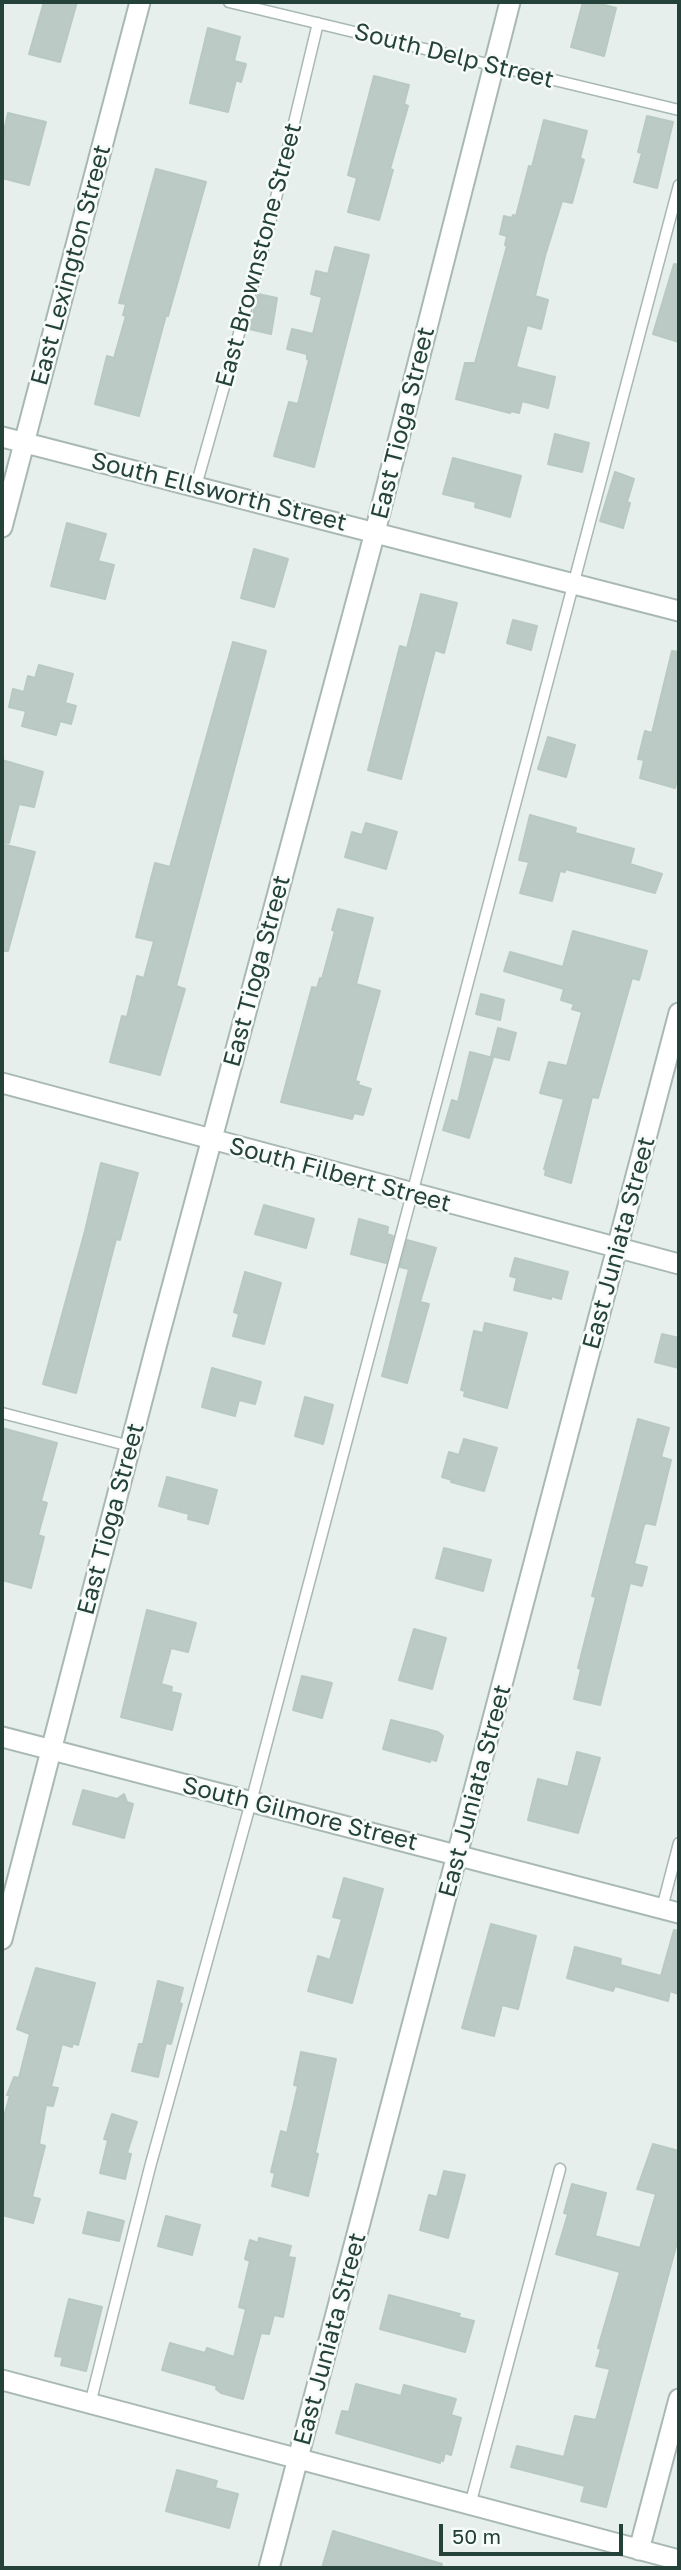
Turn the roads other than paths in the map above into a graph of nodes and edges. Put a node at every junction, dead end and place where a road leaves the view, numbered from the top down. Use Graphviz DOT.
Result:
graph roads {
  1 [pos="140,2"];
  2 [pos="229,2"];
  3 [pos="510,2"];
  4 [pos="318,23"];
  5 [pos="494,66"];
  6 [pos="679,110"];
  7 [pos="679,185"];
  8 [pos="2,437"];
  9 [pos="24,443"];
  10 [pos="196,486"];
  11 [pos="2,527"];
  12 [pos="375,531"];
  13 [pos="574,583"];
  14 [pos="679,611"];
  15 [pos="679,1013"];
  16 [pos="2,1083"];
  17 [pos="211,1141"];
  18 [pos="411,1193"];
  19 [pos="618,1248"];
  20 [pos="679,1264"];
  21 [pos="2,1413"];
  22 [pos="130,1446"];
  23 [pos="2,1737"];
  24 [pos="50,1750"];
  25 [pos="251,1802"];
  26 [pos="679,1843"];
  27 [pos="458,1854"];
  28 [pos="670,1911"];
  29 [pos="2,1939"];
  30 [pos="560,2169"];
  31 [pos="2,2380"];
  32 [pos="679,2399"];
  33 [pos="90,2404"];
  34 [pos="298,2459"];
  35 [pos="470,2505"];
  36 [pos="639,2550"];
  37 [pos="679,2560"];
  38 [pos="269,2568"];
  1 -- 9 [label="street, East Lexington Street"];
  2 -- 4 [label="lane, South Delp Street"];
  3 -- 5 [label="street, East Tioga Street"];
  4 -- 5 [label="lane, South Delp Street"];
  4 -- 10 [label="lane, East Brownstone Street"];
  5 -- 6 [label="lane, South Delp Street"];
  5 -- 12 [label="street, East Tioga Street"];
  7 -- 13 [label="lane"];
  8 -- 9 [label="street, South Ellsworth Street"];
  9 -- 10 [label="street, South Ellsworth Street"];
  9 -- 11 [label="street, East Lexington Street"];
  10 -- 12 [label="street, South Ellsworth Street"];
  12 -- 13 [label="street, South Ellsworth Street"];
  12 -- 17 [label="street, East Tioga Street"];
  13 -- 14 [label="street, South Ellsworth Street"];
  13 -- 18 [label="lane"];
  15 -- 19 [label="street, East Juniata Street"];
  16 -- 17 [label="street, South Filbert Street"];
  17 -- 18 [label="street, South Filbert Street"];
  17 -- 22 [label="street, East Tioga Street"];
  18 -- 19 [label="street, South Filbert Street"];
  18 -- 25 [label="lane"];
  19 -- 20 [label="street, South Filbert Street"];
  19 -- 27 [label="street, East Juniata Street"];
  21 -- 22 [label="lane"];
  22 -- 24 [label="street, East Tioga Street"];
  23 -- 24 [label="street, South Gilmore Street"];
  24 -- 25 [label="street, South Gilmore Street"];
  24 -- 29 [label="street, East Tioga Street"];
  25 -- 27 [label="street, South Gilmore Street"];
  25 -- 33 [label="lane"];
  26 -- 28 [label="lane"];
  27 -- 28 [label="street, South Gilmore Street"];
  27 -- 34 [label="street, East Juniata Street"];
  30 -- 35 [label="lane"];
  31 -- 33 [label="street"];
  32 -- 36 [label="street"];
  33 -- 34 [label="street"];
  34 -- 35 [label="street"];
  34 -- 38 [label="street, East Juniata Street"];
  35 -- 36 [label="street"];
  36 -- 37 [label="street"];
}
